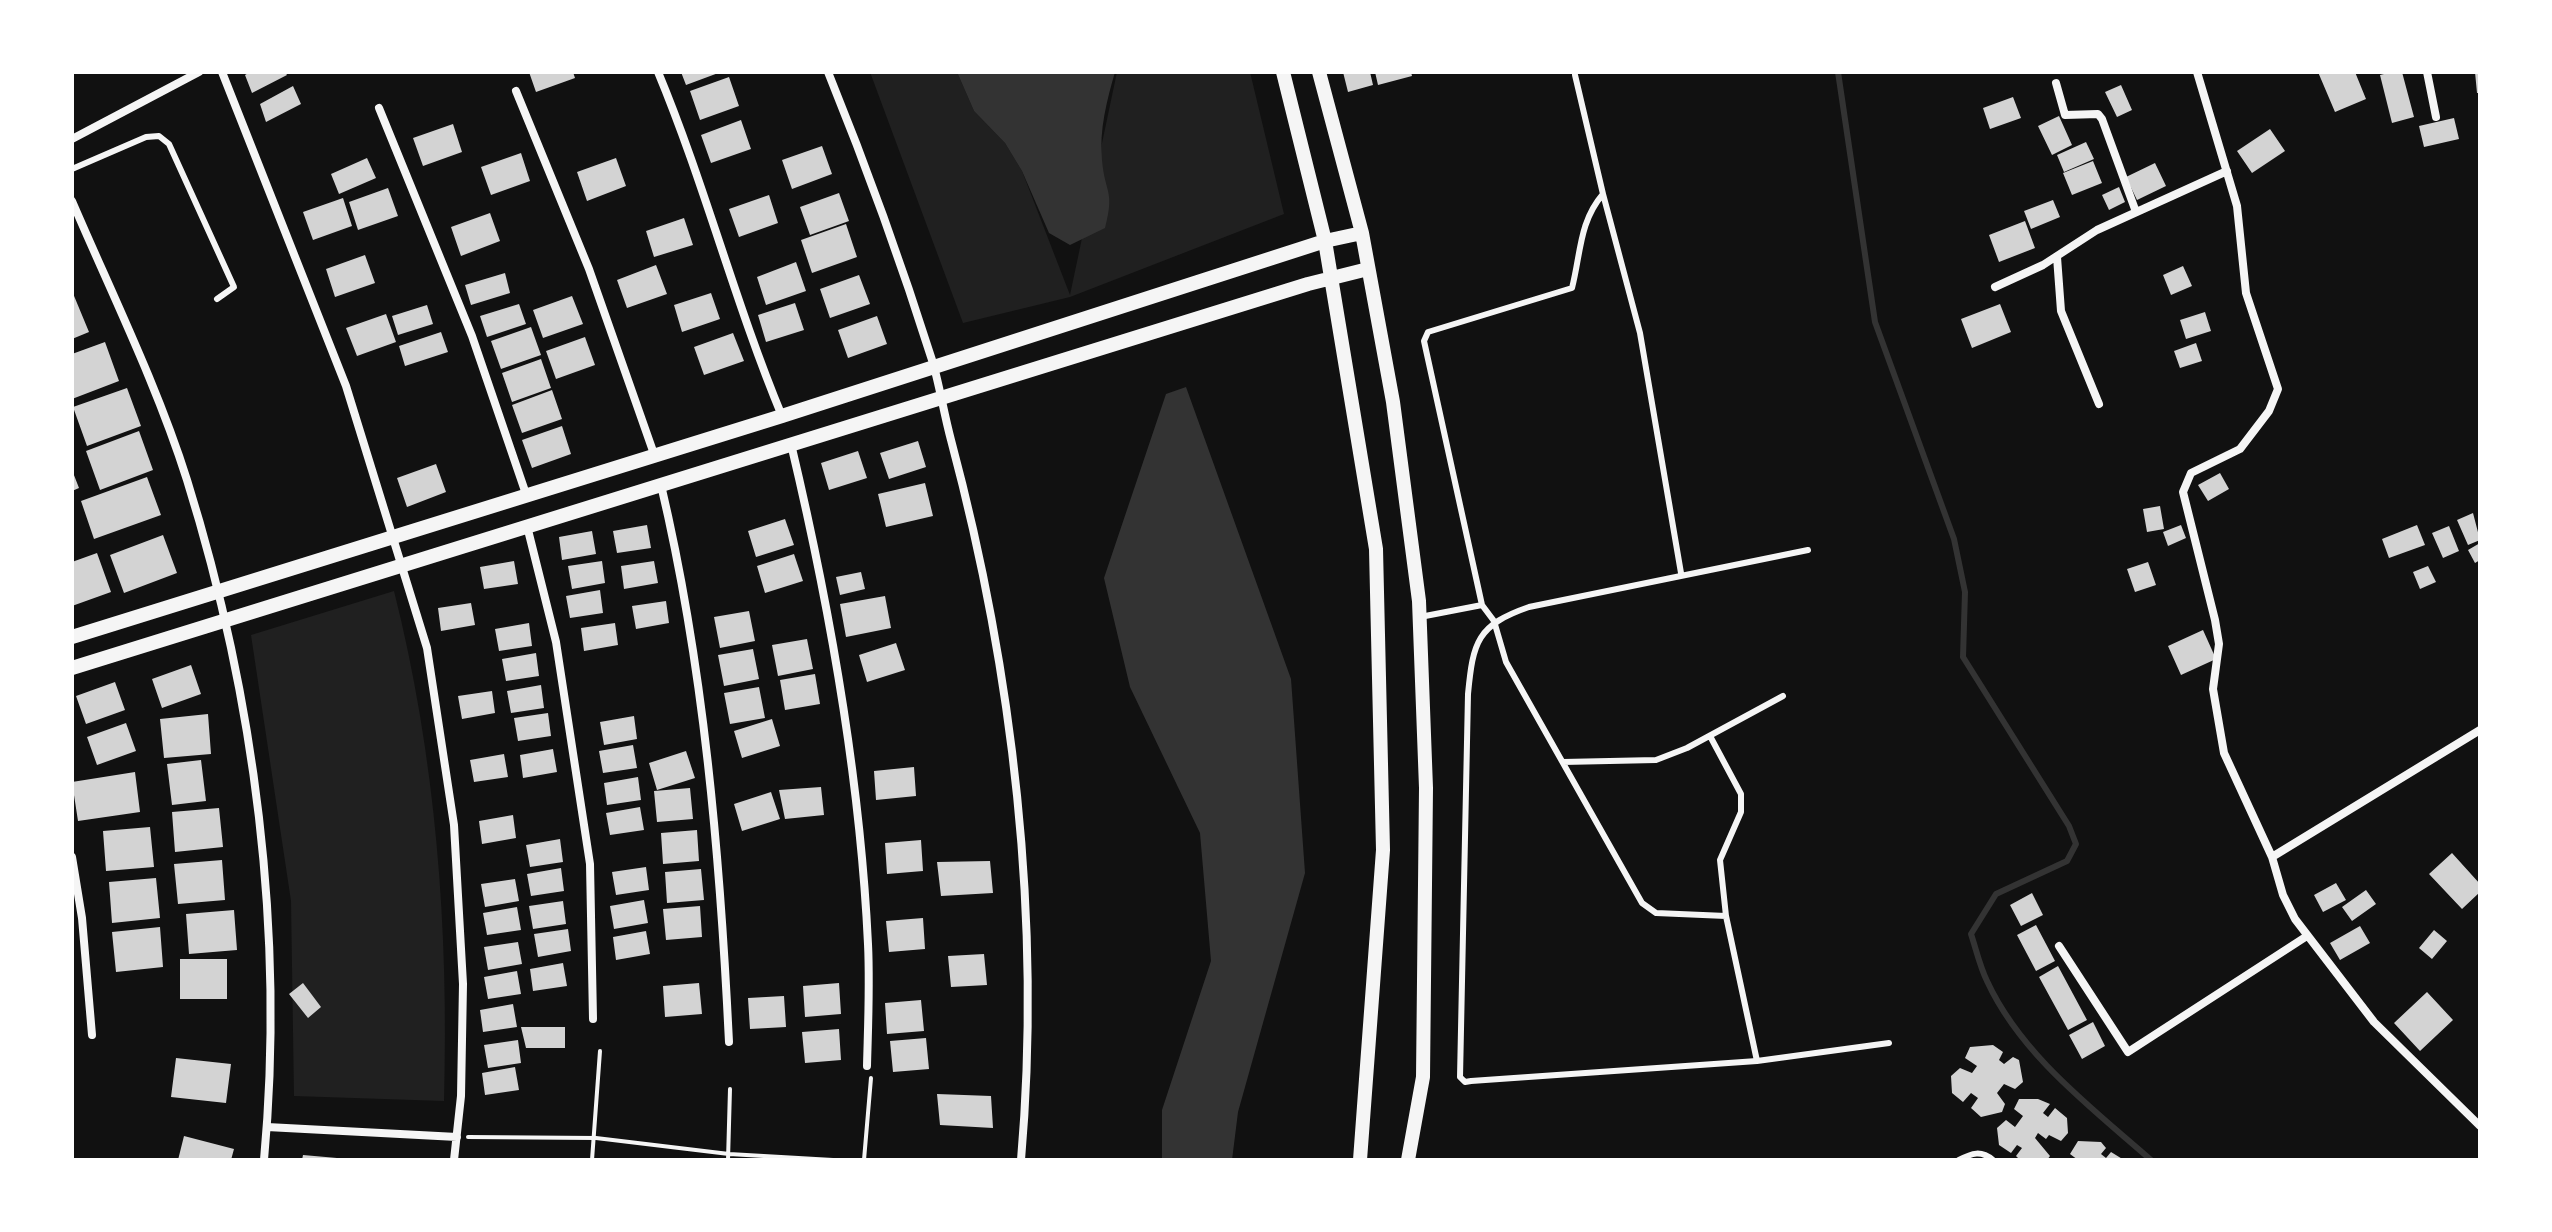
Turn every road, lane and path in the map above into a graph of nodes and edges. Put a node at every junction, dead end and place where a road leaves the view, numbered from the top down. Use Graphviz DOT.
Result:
graph roads {
  1 [pos="199,72"];
  2 [pos="222,72"];
  3 [pos="658,72"];
  4 [pos="828,72"];
  5 [pos="1283,72"];
  6 [pos="1319,72"];
  7 [pos="2197,72"];
  8 [pos="2427,72"];
  9 [pos="1575,75"];
  10 [pos="2056,83"];
  11 [pos="516,91"];
  12 [pos="379,108"];
  13 [pos="2436,117"];
  14 [pos="72,139"];
  15 [pos="72,169"];
  16 [pos="2227,171"];
  17 [pos="1603,194"];
  18 [pos="72,201"];
  19 [pos="2136,212"];
  20 [pos="1362,233"];
  21 [pos="1325,241"];
  22 [pos="2057,257"];
  23 [pos="1368,269"];
  24 [pos="1331,278"];
  25 [pos="1995,287"];
  26 [pos="217,299"];
  27 [pos="934,366"];
  28 [pos="940,398"];
  29 [pos="2099,404"];
  30 [pos="782,416"];
  31 [pos="791,444"];
  32 [pos="654,454"];
  33 [pos="661,485"];
  34 [pos="526,494"];
  35 [pos="527,525"];
  36 [pos="394,536"];
  37 [pos="1808,550"];
  38 [pos="404,566"];
  39 [pos="1681,573"];
  40 [pos="216,590"];
  41 [pos="1482,605"];
  42 [pos="1420,617"];
  43 [pos="1494,621"];
  44 [pos="224,623"];
  45 [pos="72,637"];
  46 [pos="72,668"];
  47 [pos="1783,696"];
  48 [pos="2480,730"];
  49 [pos="1710,736"];
  50 [pos="1563,762"];
  51 [pos="72,857"];
  52 [pos="2272,857"];
  53 [pos="1726,916"];
  54 [pos="2307,936"];
  55 [pos="2059,946"];
  56 [pos="593,1019"];
  57 [pos="92,1035"];
  58 [pos="729,1042"];
  59 [pos="1889,1043"];
  60 [pos="600,1051"];
  61 [pos="1757,1061"];
  62 [pos="867,1066"];
  63 [pos="871,1078"];
  64 [pos="730,1089"];
  65 [pos="2480,1126"];
  66 [pos="267,1127"];
  67 [pos="457,1137"];
  68 [pos="596,1138"];
  69 [pos="728,1157"];
  70 [pos="264,1160"];
  71 [pos="454,1160"];
  72 [pos="592,1160"];
  73 [pos="833,1160"];
  74 [pos="864,1160"];
  75 [pos="1021,1160"];
  76 [pos="1360,1160"];
  77 [pos="1408,1160"];
  78 [pos="1959,1160"];
  79 [pos="1993,1160"];
  1 -- 14 [label="street"];
  2 -- 36 [label="street"];
  3 -- 30 [label="street"];
  4 -- 27 [label="street"];
  5 -- 21 [label="street"];
  6 -- 20 [label="street"];
  7 -- 16 [label="street"];
  8 -- 13 [label="street"];
  9 -- 17 [label="lane"];
  10 -- 19 [label="street"];
  11 -- 32 [label="street"];
  12 -- 34 [label="street"];
  15 -- 26 [label="lane"];
  16 -- 19 [label="street"];
  16 -- 52 [label="street"];
  17 -- 39 [label="lane"];
  17 -- 41 [label="lane"];
  18 -- 40 [label="street"];
  19 -- 22 [label="street"];
  20 -- 21 [label="street"];
  20 -- 23 [label="street"];
  21 -- 24 [label="street"];
  21 -- 27 [label="street"];
  22 -- 25 [label="street"];
  22 -- 29 [label="street"];
  23 -- 24 [label="street"];
  23 -- 42 [label="street"];
  24 -- 28 [label="street"];
  24 -- 76 [label="street"];
  27 -- 28 [label="street"];
  27 -- 30 [label="street"];
  28 -- 31 [label="street"];
  28 -- 75 [label="street"];
  30 -- 32 [label="street"];
  31 -- 33 [label="street"];
  31 -- 62 [label="street"];
  32 -- 34 [label="street"];
  33 -- 35 [label="street"];
  33 -- 58 [label="street"];
  34 -- 36 [label="street"];
  35 -- 38 [label="street"];
  35 -- 56 [label="street"];
  36 -- 38 [label="street"];
  36 -- 40 [label="street"];
  37 -- 39 [label="lane"];
  38 -- 44 [label="street"];
  38 -- 67 [label="street"];
  39 -- 43 [label="lane"];
  40 -- 44 [label="street"];
  40 -- 45 [label="street"];
  41 -- 42 [label="lane"];
  41 -- 43 [label="lane"];
  42 -- 77 [label="street"];
  43 -- 50 [label="lane"];
  43 -- 61 [label="lane"];
  44 -- 46 [label="street"];
  44 -- 66 [label="street"];
  47 -- 49 [label="lane"];
  48 -- 52 [label="street"];
  49 -- 50 [label="lane"];
  49 -- 53 [label="lane"];
  50 -- 53 [label="lane"];
  51 -- 57 [label="street"];
  52 -- 54 [label="street"];
  53 -- 61 [label="lane"];
  54 -- 55 [label="street"];
  54 -- 65 [label="street"];
  59 -- 61 [label="lane"];
  60 -- 68 [label="path"];
  63 -- 74 [label="path"];
  64 -- 69 [label="path"];
  66 -- 67 [label="street"];
  66 -- 70 [label="street"];
  67 -- 68 [label="path"];
  67 -- 71 [label="street"];
  68 -- 69 [label="path"];
  68 -- 72 [label="path"];
  69 -- 73 [label="path"];
  78 -- 79 [label="lane"];
}
